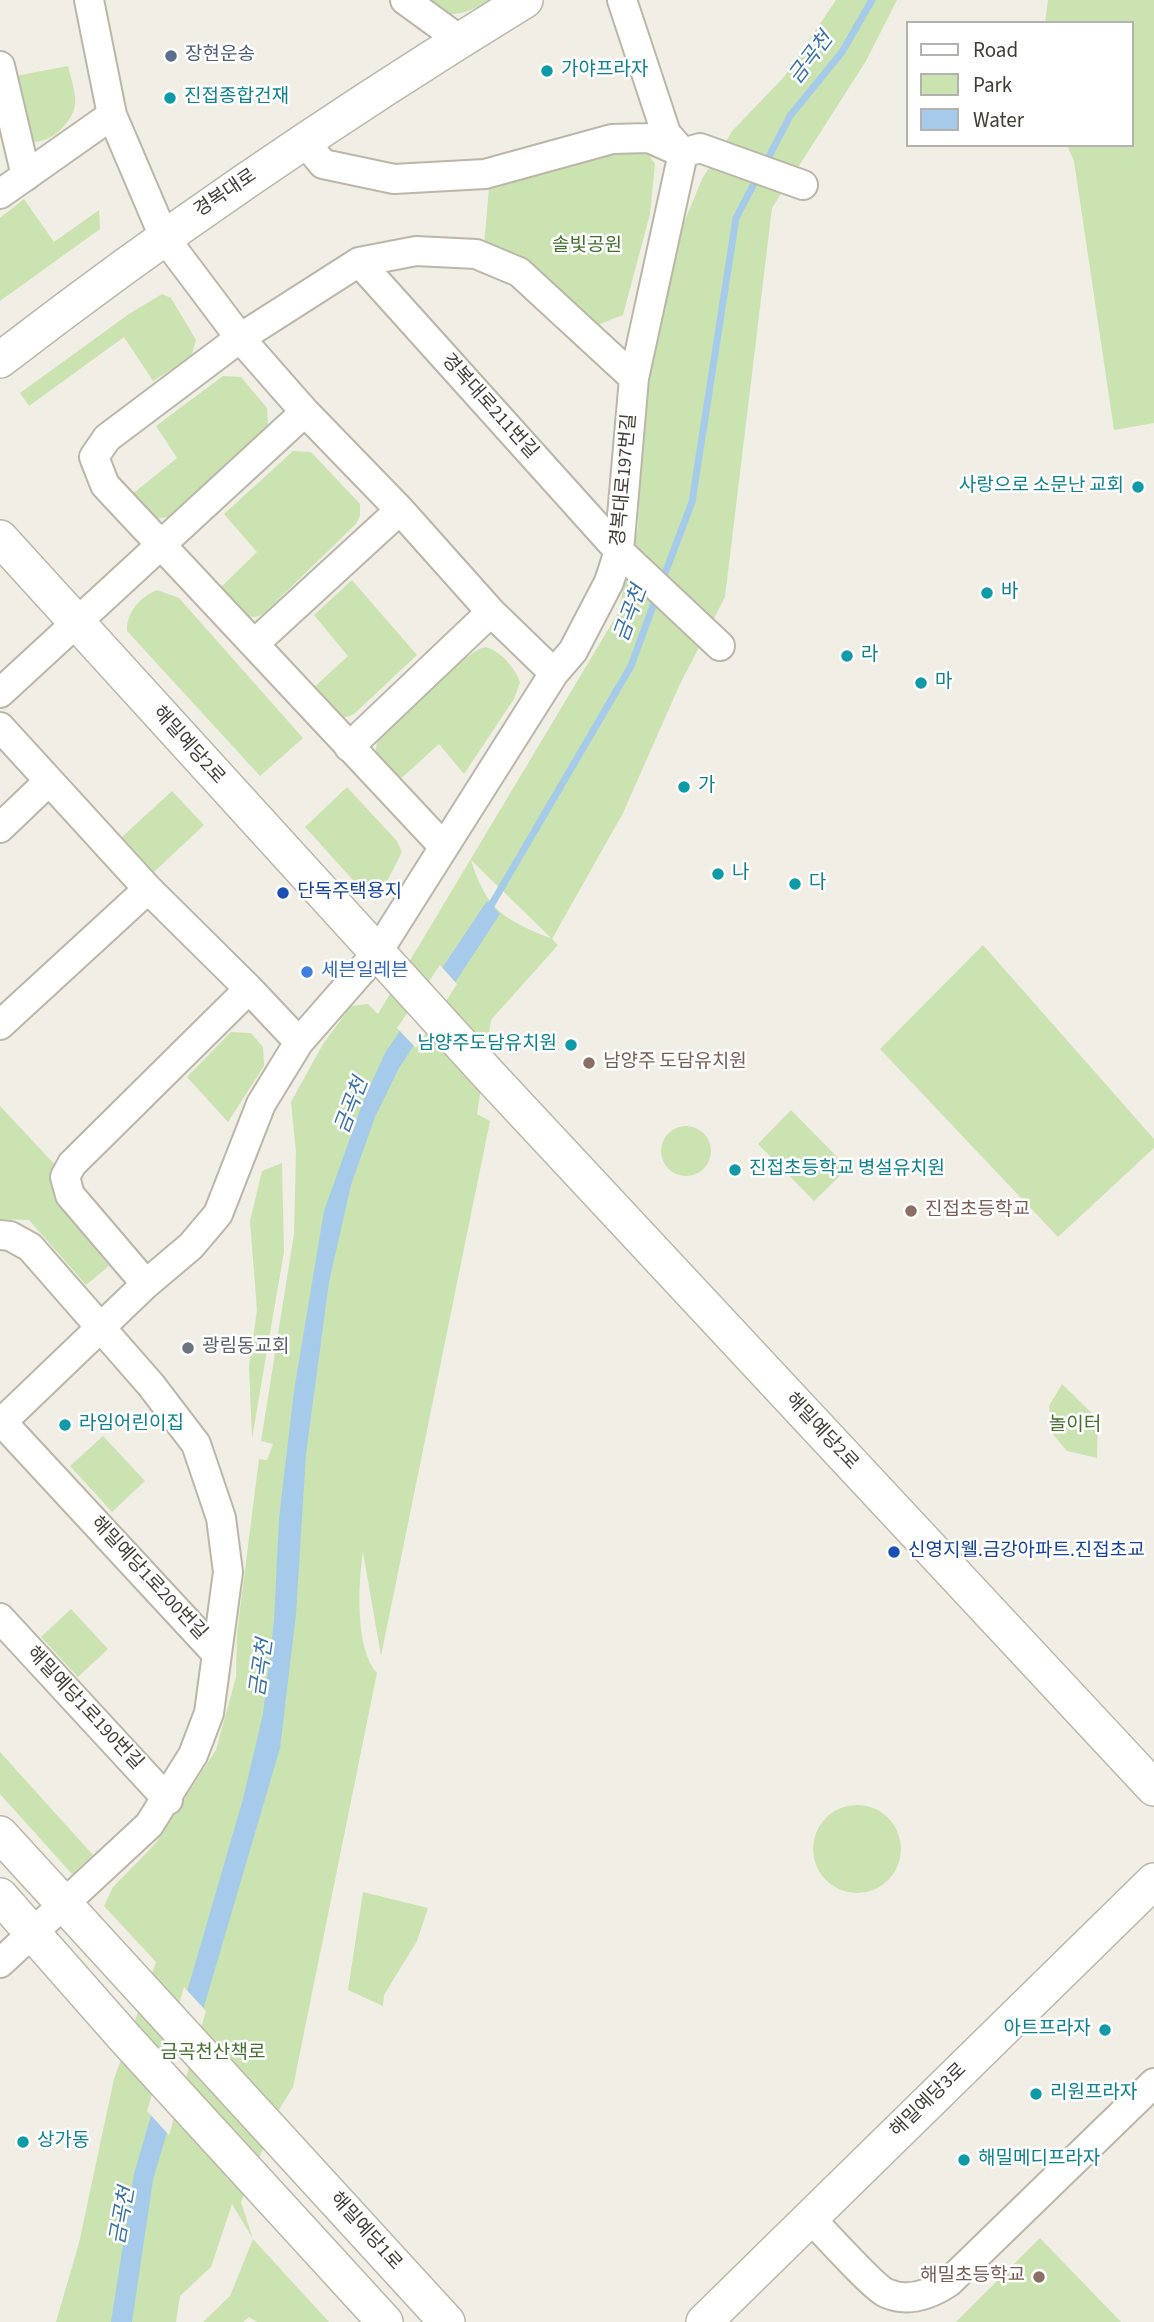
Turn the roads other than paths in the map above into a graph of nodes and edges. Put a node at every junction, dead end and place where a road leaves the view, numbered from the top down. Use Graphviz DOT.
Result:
graph roads {
  1 [pos="89,0"];
  2 [pos="405,0"];
  3 [pos="525,0"];
  4 [pos="622,0"];
  5 [pos="460,40"];
  6 [pos="0,66"];
  7 [pos="112,115"];
  8 [pos="304,141"];
  9 [pos="691,151"];
  10 [pos="26,176"];
  11 [pos="803,185"];
  12 [pos="0,194"];
  13 [pos="164,237"];
  14 [pos="359,262"];
  15 [pos="240,338"];
  16 [pos="0,360"];
  17 [pos="634,378"];
  18 [pos="305,412"];
  19 [pos="400,510"];
  20 [pos="0,538"];
  21 [pos="162,545"];
  22 [pos="619,551"];
  23 [pos="491,612"];
  24 [pos="76,624"];
  25 [pos="254,644"];
  26 [pos="720,646"];
  27 [pos="554,673"];
  28 [pos="0,693"];
  29 [pos="0,727"];
  30 [pos="349,747"];
  31 [pos="49,781"];
  32 [pos="0,828"];
  33 [pos="443,846"];
  34 [pos="148,889"];
  35 [pos="377,953"];
  36 [pos="249,989"];
  37 [pos="0,1025"];
  38 [pos="299,1042"];
  39 [pos="0,1235"];
  40 [pos="146,1284"];
  41 [pos="102,1328"];
  42 [pos="1,1423"];
  43 [pos="0,1618"];
  44 [pos="218,1654"];
  45 [pos="1154,1788"];
  46 [pos="168,1800"];
  47 [pos="0,1834"];
  48 [pos="1154,1881"];
  49 [pos="0,1896"];
  50 [pos="65,1904"];
  51 [pos="33,1932"];
  52 [pos="0,1963"];
  53 [pos="1154,2084"];
  54 [pos="810,2218"];
  55 [pos="385,2322"];
  56 [pos="447,2322"];
  57 [pos="704,2322"];
  1 -- 7 [label="street"];
  2 -- 5 [label="street"];
  3 -- 5 [label="street, 경복대로"];
  4 -- 9 [label="street"];
  5 -- 8 [label="street, 경복대로"];
  6 -- 10 [label="street"];
  7 -- 10 [label="street"];
  7 -- 13 [label="street"];
  8 -- 9 [label="street"];
  8 -- 13 [label="street, 경복대로"];
  9 -- 11 [label="street"];
  9 -- 17 [label="street, 경복대로197번길"];
  10 -- 12 [label="street"];
  13 -- 15 [label="street"];
  13 -- 16 [label="street, 경복대로"];
  14 -- 15 [label="street"];
  14 -- 17 [label="street"];
  14 -- 22 [label="street, 경복대로211번길"];
  15 -- 18 [label="street"];
  15 -- 21 [label="street"];
  17 -- 22 [label="street, 경복대로197번길"];
  18 -- 19 [label="street"];
  18 -- 21 [label="street"];
  19 -- 23 [label="street"];
  19 -- 25 [label="street"];
  20 -- 24 [label="street, 해밀예당2로"];
  21 -- 24 [label="street"];
  21 -- 25 [label="street"];
  22 -- 26 [label="street, 경복대로211번길"];
  22 -- 27 [label="street, 경복대로197번길"];
  23 -- 27 [label="street"];
  23 -- 30 [label="street"];
  24 -- 28 [label="street"];
  24 -- 35 [label="street, 해밀예당2로"];
  25 -- 30 [label="street"];
  27 -- 33 [label="street, 경복대로197번길"];
  29 -- 31 [label="street"];
  30 -- 33 [label="street"];
  31 -- 32 [label="street"];
  31 -- 34 [label="street"];
  33 -- 35 [label="street, 경복대로197번길"];
  34 -- 36 [label="street"];
  34 -- 37 [label="street"];
  35 -- 38 [label="street, 해밀예당1로200번길"];
  35 -- 45 [label="street, 해밀예당2로"];
  36 -- 38 [label="street"];
  36 -- 40 [label="street"];
  38 -- 40 [label="street, 해밀예당1로200번길"];
  39 -- 41 [label="street"];
  40 -- 41 [label="street, 해밀예당1로200번길"];
  41 -- 42 [label="street, 해밀예당1로200번길"];
  41 -- 44 [label="street, 해밀예당1로200번길"];
  42 -- 44 [label="street, 해밀예당1로200번길"];
  43 -- 46 [label="street, 해밀예당1로190번길"];
  44 -- 46 [label="street"];
  46 -- 50 [label="street"];
  47 -- 50 [label="street"];
  48 -- 54 [label="street, 해밀예당3로"];
  49 -- 51 [label="street"];
  50 -- 51 [label="street"];
  50 -- 56 [label="street, 해밀예당1로"];
  51 -- 52 [label="street"];
  51 -- 55 [label="street"];
  53 -- 54 [label="street"];
  54 -- 57 [label="street, 해밀예당3로"];
}
